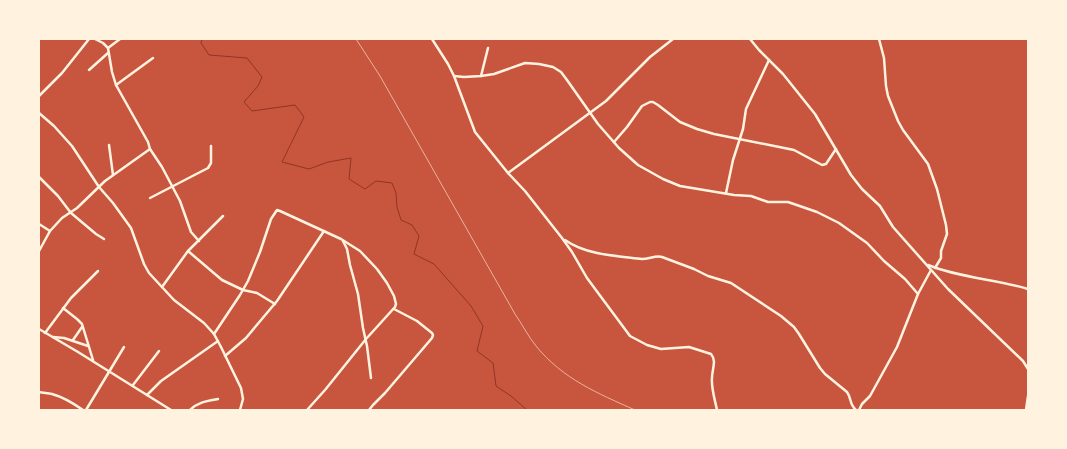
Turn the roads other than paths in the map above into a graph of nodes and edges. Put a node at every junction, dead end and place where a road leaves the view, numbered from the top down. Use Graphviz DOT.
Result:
graph roads {
  1 [pos="89,39"];
  2 [pos="95,39"];
  3 [pos="120,39"];
  4 [pos="432,39"];
  5 [pos="673,39"];
  6 [pos="750,39"];
  7 [pos="880,39"];
  8 [pos="108,48"];
  9 [pos="488,48"];
  10 [pos="108,53"];
  11 [pos="153,58"];
  12 [pos="769,60"];
  13 [pos="89,70"];
  14 [pos="454,76"];
  15 [pos="482,76"];
  16 [pos="116,85"];
  17 [pos="39,96"];
  18 [pos="590,112"];
  19 [pos="39,113"];
  20 [pos="740,138"];
  21 [pos="614,142"];
  22 [pos="109,145"];
  23 [pos="211,146"];
  24 [pos="150,149"];
  25 [pos="836,149"];
  26 [pos="508,173"];
  27 [pos="113,175"];
  28 [pos="39,177"];
  29 [pos="99,187"];
  30 [pos="173,187"];
  31 [pos="726,193"];
  32 [pos="150,198"];
  33 [pos="71,212"];
  34 [pos="223,216"];
  35 [pos="39,224"];
  36 [pos="50,231"];
  37 [pos="324,231"];
  38 [pos="562,238"];
  39 [pos="104,239"];
  40 [pos="341,239"];
  41 [pos="199,240"];
  42 [pos="39,251"];
  43 [pos="188,251"];
  44 [pos="926,264"];
  45 [pos="935,268"];
  46 [pos="931,270"];
  47 [pos="98,271"];
  48 [pos="162,287"];
  49 [pos="1028,289"];
  50 [pos="243,290"];
  51 [pos="918,294"];
  52 [pos="275,304"];
  53 [pos="63,308"];
  54 [pos="394,309"];
  55 [pos="83,326"];
  56 [pos="39,329"];
  57 [pos="45,333"];
  58 [pos="214,334"];
  59 [pos="52,337"];
  60 [pos="73,340"];
  61 [pos="366,340"];
  62 [pos="218,341"];
  63 [pos="88,346"];
  64 [pos="124,347"];
  65 [pos="159,350"];
  66 [pos="225,356"];
  67 [pos="93,362"];
  68 [pos="1028,369"];
  69 [pos="108,372"];
  70 [pos="371,378"];
  71 [pos="132,386"];
  72 [pos="39,392"];
  73 [pos="147,395"];
  74 [pos="1028,396"];
  75 [pos="218,399"];
  76 [pos="84,410"];
  77 [pos="170,410"];
  78 [pos="190,410"];
  79 [pos="240,410"];
  80 [pos="307,410"];
  81 [pos="369,410"];
  82 [pos="717,410"];
  83 [pos="858,410"];
  84 [pos="1026,410"];
  1 -- 17 [label="street"];
  2 -- 8 [label="street"];
  3 -- 8 [label="street"];
  4 -- 14 [label="street"];
  5 -- 18 [label="street"];
  6 -- 12 [label="street"];
  7 -- 45 [label="street"];
  8 -- 10 [label="street"];
  9 -- 15 [label="street"];
  10 -- 13 [label="street"];
  10 -- 16 [label="street"];
  11 -- 16 [label="street"];
  12 -- 20 [label="street"];
  12 -- 25 [label="street"];
  14 -- 15 [label="street"];
  14 -- 26 [label="street"];
  15 -- 18 [label="street"];
  16 -- 24 [label="street"];
  18 -- 21 [label="street"];
  18 -- 26 [label="street"];
  19 -- 29 [label="street"];
  20 -- 21 [label="street"];
  20 -- 25 [label="street"];
  20 -- 31 [label="street"];
  21 -- 31 [label="street"];
  22 -- 27 [label="street"];
  23 -- 30 [label="street"];
  24 -- 27 [label="street"];
  24 -- 30 [label="street"];
  25 -- 44 [label="street"];
  26 -- 38 [label="street"];
  27 -- 29 [label="street"];
  28 -- 33 [label="street"];
  29 -- 33 [label="street"];
  29 -- 48 [label="street"];
  30 -- 32 [label="street"];
  30 -- 41 [label="street"];
  31 -- 51 [label="street"];
  33 -- 36 [label="street"];
  33 -- 39 [label="street"];
  34 -- 41 [label="street"];
  35 -- 36 [label="street"];
  36 -- 42 [label="street"];
  37 -- 40 [label="street"];
  37 -- 50 [label="street"];
  37 -- 52 [label="street"];
  38 -- 82 [label="street"];
  38 -- 83 [label="street"];
  40 -- 54 [label="street"];
  40 -- 61 [label="street"];
  41 -- 43 [label="street"];
  43 -- 48 [label="street"];
  43 -- 50 [label="street"];
  44 -- 45 [label="street"];
  44 -- 46 [label="street"];
  45 -- 49 [label="street"];
  46 -- 51 [label="street"];
  46 -- 68 [label="street"];
  47 -- 53 [label="street"];
  48 -- 58 [label="street"];
  50 -- 52 [label="street"];
  50 -- 58 [label="street"];
  51 -- 83 [label="street"];
  52 -- 66 [label="street"];
  53 -- 55 [label="street"];
  53 -- 57 [label="street"];
  54 -- 61 [label="street"];
  54 -- 81 [label="street"];
  55 -- 60 [label="street"];
  55 -- 63 [label="street"];
  56 -- 57 [label="street"];
  57 -- 59 [label="street"];
  58 -- 62 [label="street"];
  59 -- 60 [label="street"];
  59 -- 67 [label="street"];
  60 -- 63 [label="street"];
  61 -- 70 [label="street"];
  61 -- 80 [label="street"];
  62 -- 66 [label="street"];
  62 -- 73 [label="street"];
  63 -- 67 [label="street"];
  64 -- 69 [label="street"];
  65 -- 71 [label="street"];
  66 -- 79 [label="street"];
  67 -- 69 [label="street"];
  69 -- 71 [label="street"];
  69 -- 76 [label="street"];
  71 -- 73 [label="street"];
  72 -- 76 [label="street"];
  73 -- 77 [label="street"];
  74 -- 84 [label="street"];
  75 -- 78 [label="street"];
}
